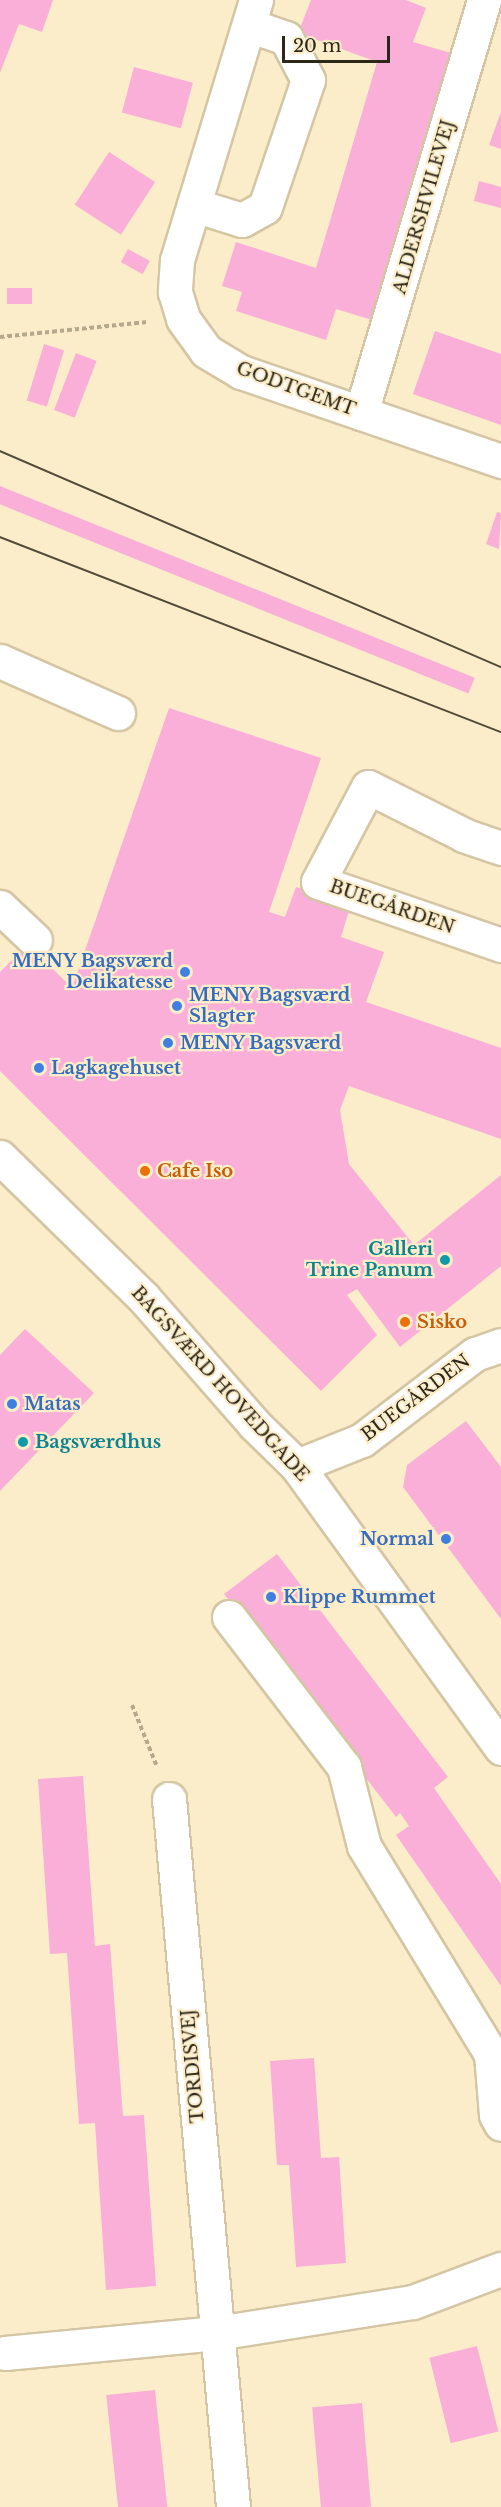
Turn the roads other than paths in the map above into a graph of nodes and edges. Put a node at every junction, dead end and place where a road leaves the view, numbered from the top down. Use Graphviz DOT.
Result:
graph roads {
  1 [pos="484,0"];
  2 [pos="252,12"];
  3 [pos="194,205"];
  4 [pos="361,414"];
  5 [pos="501,461"];
  6 [pos="0,660"];
  7 [pos="118,713"];
  8 [pos="501,848"];
  9 [pos="0,907"];
  10 [pos="34,940"];
  11 [pos="501,945"];
  12 [pos="0,1157"];
  13 [pos="501,1344"];
  14 [pos="297,1466"];
  15 [pos="229,1617"];
  16 [pos="501,1748"];
  17 [pos="169,1799"];
  18 [pos="501,2124"];
  19 [pos="501,2269"];
  20 [pos="217,2333"];
  21 [pos="5,2353"];
  22 [pos="233,2507"];
  1 -- 4 [label="street, ALDERSHVILEVEJ"];
  2 -- 3 [label="street, GODTGEMT"];
  2 -- 3 [label="street"];
  3 -- 4 [label="street, GODTGEMT"];
  4 -- 5 [label="street, GODTGEMT"];
  6 -- 7 [label="street"];
  8 -- 11 [label="street, BUEGÅRDEN"];
  9 -- 10 [label="street"];
  12 -- 14 [label="street, BAGSVÆRD HOVEDGADE"];
  13 -- 14 [label="street, BUEGÅRDEN"];
  14 -- 16 [label="street, BAGSVÆRD HOVEDGADE"];
  15 -- 18 [label="street"];
  17 -- 20 [label="street, TORDISVEJ"];
  19 -- 20 [label="street"];
  20 -- 21 [label="street"];
  20 -- 22 [label="street, TORDISVEJ"];
}
